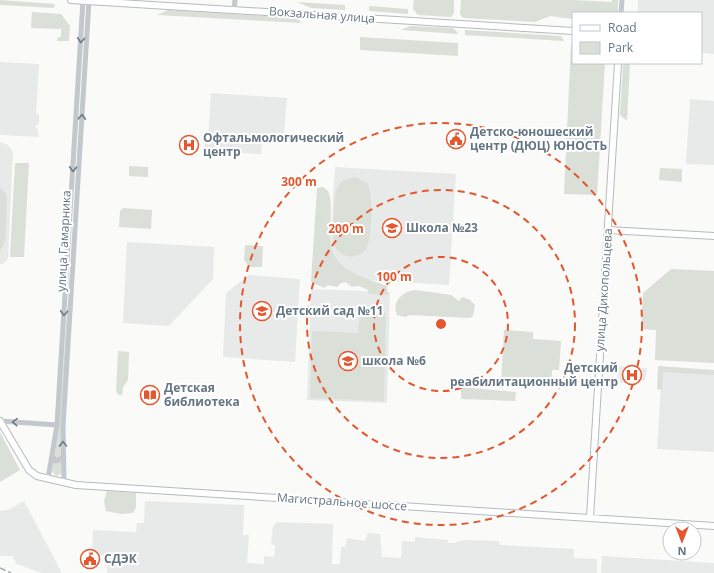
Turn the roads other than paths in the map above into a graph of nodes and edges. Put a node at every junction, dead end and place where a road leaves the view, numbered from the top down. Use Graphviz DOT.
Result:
graph roads {
  1 [pos="71,0"];
  2 [pos="86,0"];
  3 [pos="235,0"];
  4 [pos="622,0"];
  5 [pos="234,10"];
  6 [pos="621,12"];
  7 [pos="572,31"];
  8 [pos="618,64"];
  9 [pos="608,230"];
  10 [pos="714,236"];
  11 [pos="0,421"];
  12 [pos="57,425"];
  13 [pos="52,456"];
  14 [pos="64,457"];
  15 [pos="48,479"];
  16 [pos="64,483"];
  17 [pos="590,517"];
  18 [pos="714,526"];
  1 -- 2 [label="main road, Вокзальная улица"];
  2 -- 5 [label="main road, Вокзальная улица"];
  2 -- 12 [label="street, улица Гамарника, one-way"];
  14 -- 2 [label="street, улица Гамарника, one-way"];
  3 -- 5 [label="street"];
  4 -- 6 [label="street"];
  5 -- 7 [label="main road, Вокзальная улица"];
  8 -- 9 [label="main road, улица Дикопольцева"];
  9 -- 10 [label="main road"];
  9 -- 17 [label="main road, улица Дикопольцева"];
  12 -- 11 [label="street, one-way"];
  11 -- 15 [label="main road, Магистральное шоссе"];
  12 -- 13 [label="street, улица Гамарника"];
  13 -- 14 [label="street"];
  13 -- 15 [label="street, улица Гамарника"];
  14 -- 16 [label="street, улица Гамарника"];
  15 -- 16 [label="main road, Магистральное шоссе"];
  16 -- 17 [label="main road, Магистральное шоссе"];
  17 -- 18 [label="main road, Магистральное шоссе"];
}
